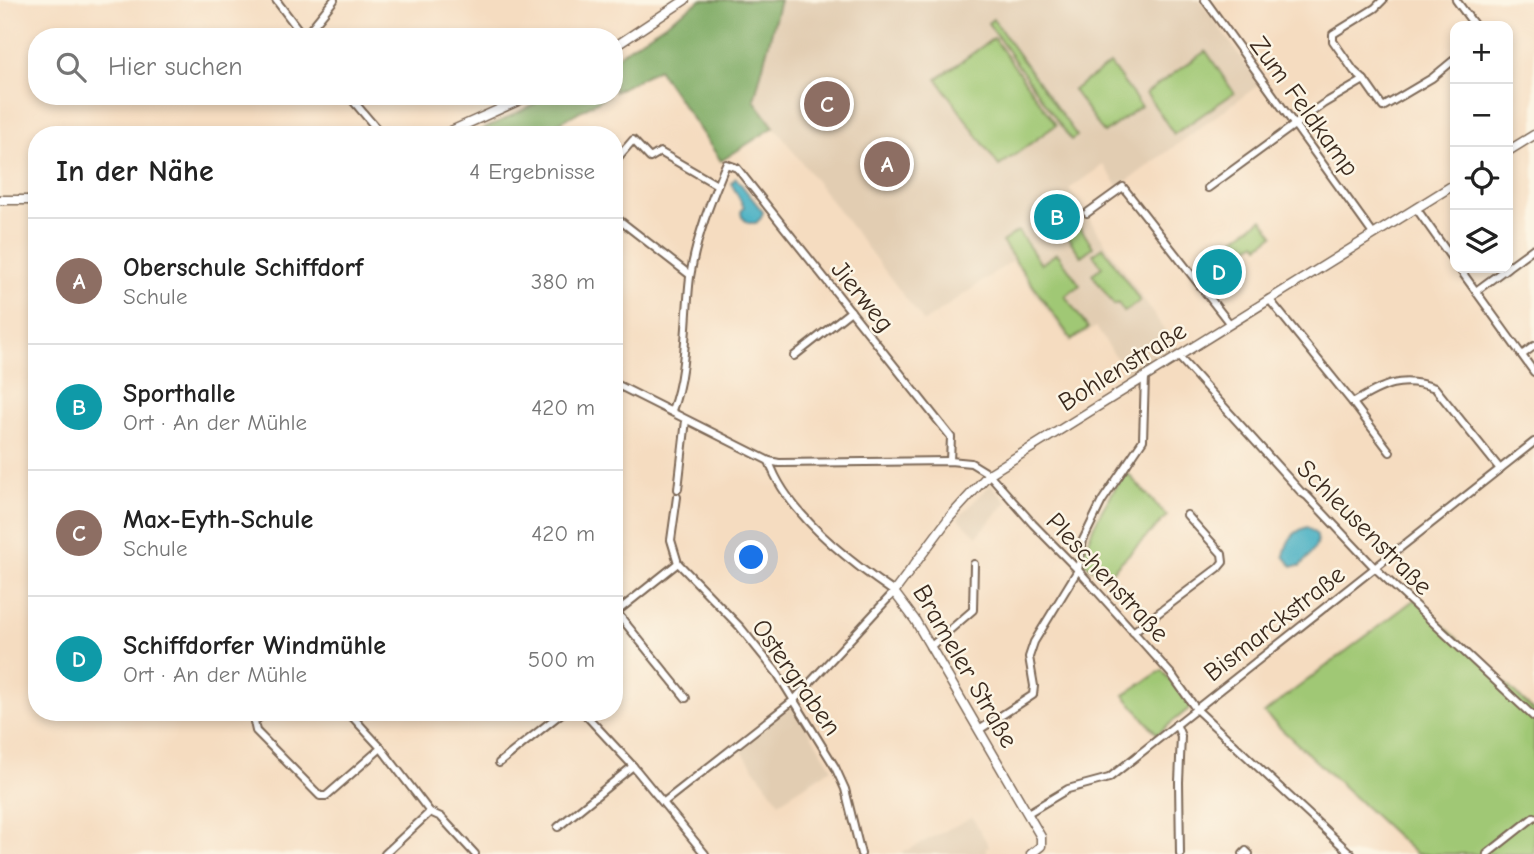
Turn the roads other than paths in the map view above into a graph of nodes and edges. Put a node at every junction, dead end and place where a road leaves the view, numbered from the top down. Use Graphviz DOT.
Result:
graph roads {
  1 [pos="276,0"];
  2 [pos="334,0"];
  3 [pos="685,0"];
  4 [pos="1205,0"];
  5 [pos="1383,0"];
  6 [pos="1456,0"];
  7 [pos="1471,21"];
  8 [pos="297,28"];
  9 [pos="311,28"];
  10 [pos="623,41"];
  11 [pos="1450,63"];
  12 [pos="1364,80"];
  13 [pos="356,105"];
  14 [pos="509,105"];
  15 [pos="373,126"];
  16 [pos="462,126"];
  17 [pos="1295,126"];
  18 [pos="1534,135"];
  19 [pos="1513,148"];
  20 [pos="623,151"];
  21 [pos="717,185"];
  22 [pos="1450,187"];
  23 [pos="1208,188"];
  24 [pos="0,200"];
  25 [pos="28,200"];
  26 [pos="1416,208"];
  27 [pos="1087,213"];
  28 [pos="623,223"];
  29 [pos="1373,234"];
  30 [pos="1534,248"];
  31 [pos="1450,256"];
  32 [pos="1513,264"];
  33 [pos="1463,273"];
  34 [pos="1501,273"];
  35 [pos="690,275"];
  36 [pos="1476,291"];
  37 [pos="1269,299"];
  38 [pos="851,311"];
  39 [pos="1230,324"];
  40 [pos="1534,346"];
  41 [pos="1522,355"];
  42 [pos="794,356"];
  43 [pos="1178,356"];
  44 [pos="1534,372"];
  45 [pos="1145,376"];
  46 [pos="623,387"];
  47 [pos="1353,403"];
  48 [pos="672,410"];
  49 [pos="687,420"];
  50 [pos="1534,442"];
  51 [pos="1390,452"];
  52 [pos="769,461"];
  53 [pos="950,461"];
  54 [pos="1500,469"];
  55 [pos="989,474"];
  56 [pos="678,489"];
  57 [pos="677,498"];
  58 [pos="1187,515"];
  59 [pos="678,563"];
  60 [pos="974,565"];
  61 [pos="1375,568"];
  62 [pos="1078,570"];
  63 [pos="894,592"];
  64 [pos="623,606"];
  65 [pos="623,622"];
  66 [pos="1133,632"];
  67 [pos="930,647"];
  68 [pos="687,698"];
  69 [pos="794,700"];
  70 [pos="1196,709"];
  71 [pos="1534,717"];
  72 [pos="255,721"];
  73 [pos="356,721"];
  74 [pos="552,721"];
  75 [pos="591,721"];
  76 [pos="1177,724"];
  77 [pos="979,730"];
  78 [pos="381,748"];
  79 [pos="499,763"];
  80 [pos="633,766"];
  81 [pos="664,802"];
  82 [pos="430,812"];
  83 [pos="1028,813"];
  84 [pos="1534,817"];
  85 [pos="558,827"];
  86 [pos="1037,852"];
  87 [pos="385,854"];
  88 [pos="475,854"];
  89 [pos="705,854"];
  90 [pos="860,854"];
  91 [pos="1180,854"];
  92 [pos="1243,854"];
  93 [pos="1249,854"];
  94 [pos="1351,854"];
  95 [pos="1487,854"];
  1 -- 8 [label="street"];
  2 -- 9 [label="street"];
  3 -- 10 [label="street"];
  4 -- 17 [label="street, Zum Feldkamp"];
  5 -- 12 [label="street"];
  6 -- 7 [label="street"];
  11 -- 12 [label="street"];
  12 -- 17 [label="street"];
  13 -- 15 [label="street"];
  14 -- 16 [label="street"];
  17 -- 23 [label="street"];
  17 -- 29 [label="street, Zum Feldkamp"];
  18 -- 19 [label="street"];
  20 -- 21 [label="street"];
  21 -- 35 [label="street"];
  21 -- 38 [label="street, Jierweg"];
  22 -- 26 [label="street, Bohlenstraße"];
  24 -- 25 [label="street"];
  26 -- 29 [label="street, Bohlenstraße"];
  26 -- 31 [label="street"];
  27 -- 39 [label="street"];
  28 -- 35 [label="street"];
  29 -- 37 [label="street, Bohlenstraße"];
  30 -- 32 [label="street"];
  33 -- 36 [label="street"];
  34 -- 36 [label="street"];
  35 -- 48 [label="street"];
  36 -- 41 [label="street"];
  37 -- 39 [label="street, Bohlenstraße"];
  37 -- 47 [label="street"];
  38 -- 42 [label="street"];
  38 -- 53 [label="street, Jierweg"];
  39 -- 43 [label="street, Bohlenstraße"];
  40 -- 41 [label="street"];
  41 -- 44 [label="street"];
  43 -- 45 [label="street, Bohlenstraße"];
  43 -- 61 [label="street, Schleusenstraße"];
  45 -- 55 [label="street, Bohlenstraße"];
  45 -- 62 [label="street"];
  46 -- 48 [label="street"];
  47 -- 51 [label="street"];
  47 -- 54 [label="street"];
  48 -- 49 [label="street"];
  49 -- 52 [label="street"];
  49 -- 56 [label="street"];
  50 -- 54 [label="street, Bismarckstraße"];
  52 -- 53 [label="street"];
  52 -- 63 [label="street"];
  53 -- 55 [label="street"];
  54 -- 61 [label="street, Bismarckstraße"];
  55 -- 62 [label="street, Pleschenstraße"];
  55 -- 63 [label="street, Brameler Straße"];
  57 -- 59 [label="street"];
  58 -- 66 [label="street"];
  59 -- 64 [label="street"];
  59 -- 69 [label="street, Ostergraben"];
  60 -- 67 [label="street"];
  61 -- 70 [label="street, Bismarckstraße"];
  61 -- 71 [label="street, Schleusenstraße"];
  62 -- 66 [label="street, Pleschenstraße"];
  62 -- 77 [label="street"];
  63 -- 67 [label="street, Brameler Straße"];
  63 -- 69 [label="street"];
  65 -- 68 [label="street"];
  66 -- 70 [label="street, Pleschenstraße"];
  67 -- 77 [label="street, Brameler Straße"];
  69 -- 81 [label="street"];
  69 -- 90 [label="street, Ostergraben"];
  70 -- 76 [label="street, Bismarckstraße"];
  70 -- 94 [label="street, Pleschenstraße"];
  72 -- 78 [label="street"];
  73 -- 78 [label="street"];
  74 -- 79 [label="street"];
  75 -- 80 [label="street"];
  76 -- 83 [label="street, Bismarckstraße"];
  76 -- 91 [label="street"];
  77 -- 83 [label="street, Brameler Straße"];
  78 -- 82 [label="street"];
  80 -- 81 [label="street"];
  80 -- 85 [label="street"];
  81 -- 89 [label="street"];
  82 -- 87 [label="street"];
  82 -- 88 [label="street"];
  83 -- 86 [label="street, Brameler Straße"];
  84 -- 95 [label="street"];
  92 -- 93 [label="street"];
}
